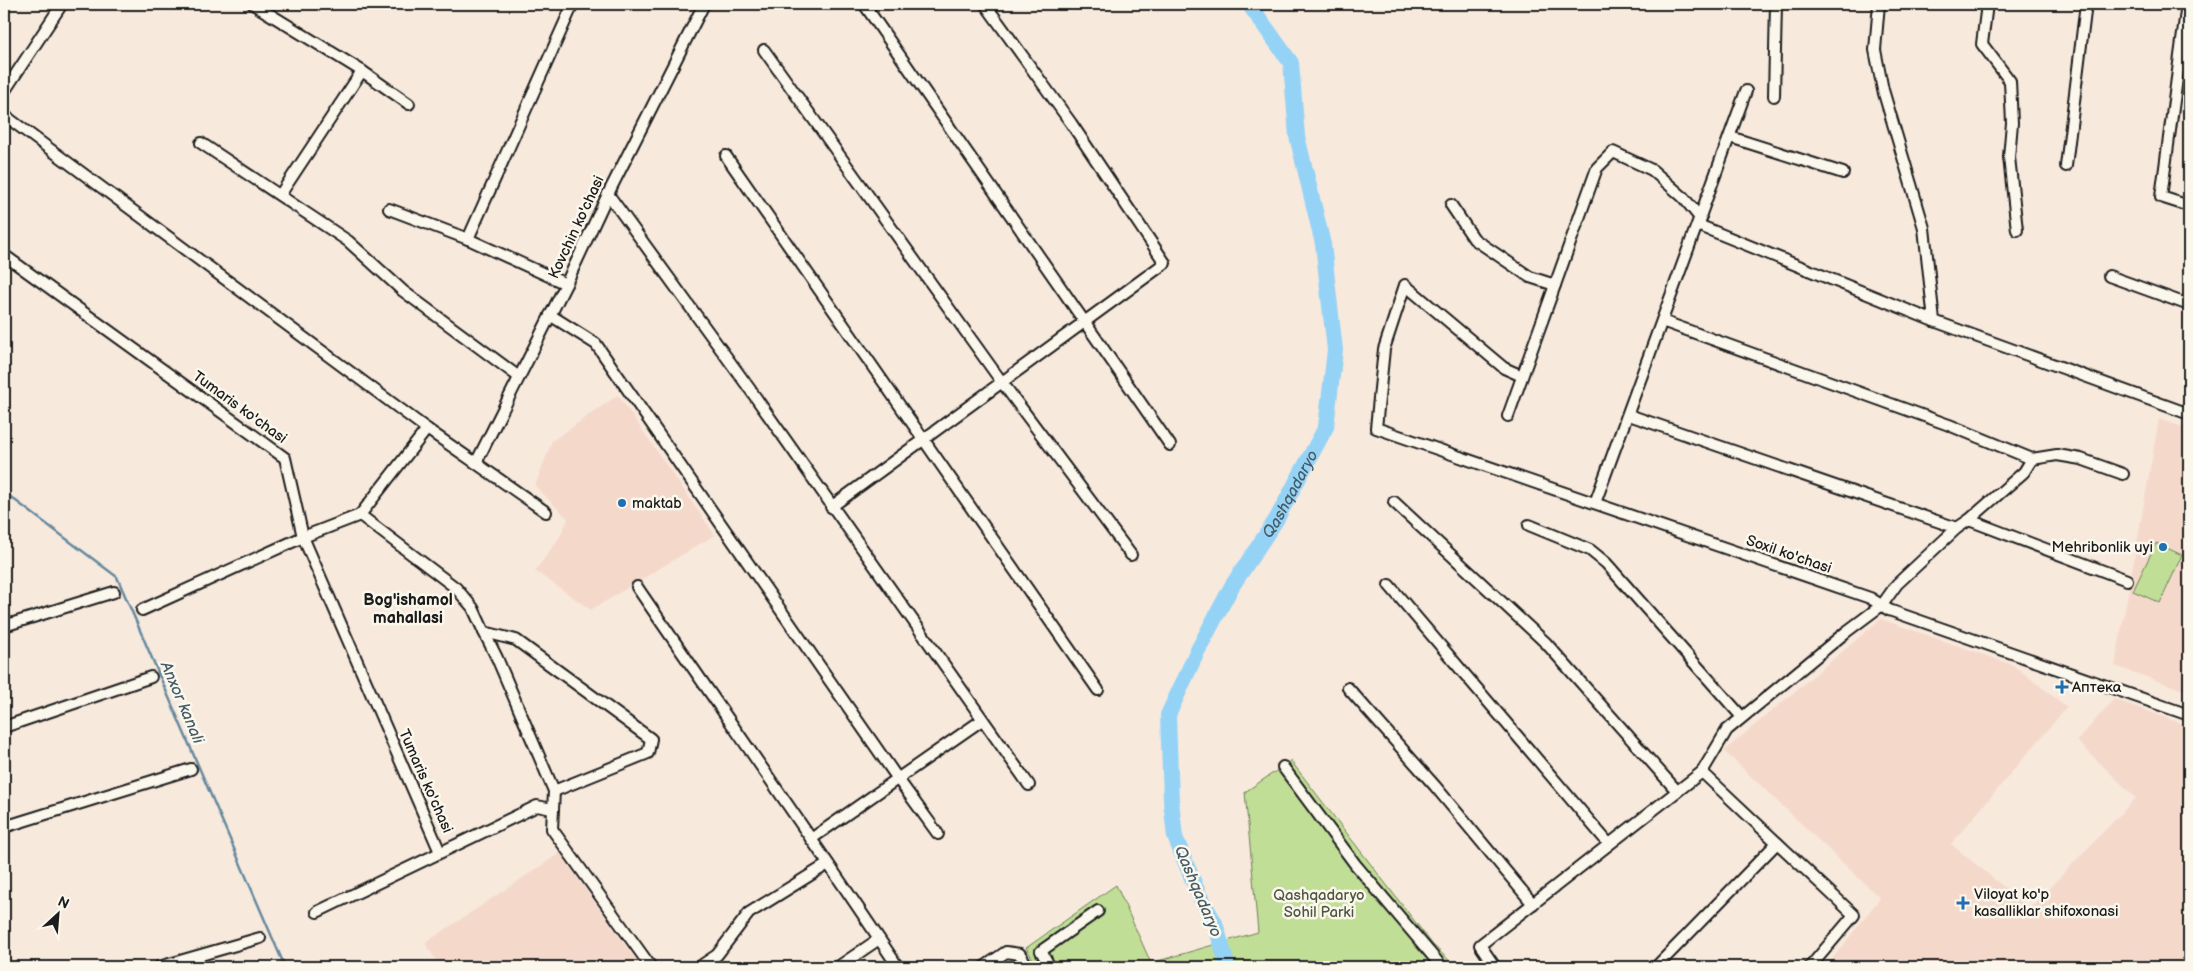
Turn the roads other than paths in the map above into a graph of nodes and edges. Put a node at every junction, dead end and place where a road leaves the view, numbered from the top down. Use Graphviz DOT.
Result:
graph roads {
  1 [pos="62,4"];
  2 [pos="253,4"];
  3 [pos="573,4"];
  4 [pos="704,4"];
  5 [pos="864,4"];
  6 [pos="985,4"];
  7 [pos="1776,4"];
  8 [pos="1879,4"];
  9 [pos="1987,4"];
  10 [pos="2086,4"];
  11 [pos="2187,4"];
  12 [pos="764,50"];
  13 [pos="362,71"];
  14 [pos="1746,91"];
  15 [pos="4,92"];
  16 [pos="1774,96"];
  17 [pos="408,104"];
  18 [pos="4,115"];
  19 [pos="1730,137"];
  20 [pos="201,143"];
  21 [pos="726,156"];
  22 [pos="2066,166"];
  23 [pos="1843,172"];
  24 [pos="608,194"];
  25 [pos="280,195"];
  26 [pos="1451,205"];
  27 [pos="2189,206"];
  28 [pos="389,209"];
  29 [pos="1700,222"];
  30 [pos="2017,230"];
  31 [pos="468,239"];
  32 [pos="4,255"];
  33 [pos="2109,276"];
  34 [pos="566,284"];
  35 [pos="1555,285"];
  36 [pos="2189,305"];
  37 [pos="550,315"];
  38 [pos="1662,320"];
  39 [pos="1934,320"];
  40 [pos="1084,322"];
  41 [pos="1522,376"];
  42 [pos="519,377"];
  43 [pos="1001,382"];
  44 [pos="2189,414"];
  45 [pos="1629,415"];
  46 [pos="1508,416"];
  47 [pos="427,429"];
  48 [pos="922,440"];
  49 [pos="1170,445"];
  50 [pos="2032,459"];
  51 [pos="476,463"];
  52 [pos="2123,474"];
  53 [pos="1394,502"];
  54 [pos="1595,503"];
  55 [pos="831,507"];
  56 [pos="546,512"];
  57 [pos="360,515"];
  58 [pos="1969,520"];
  59 [pos="1529,525"];
  60 [pos="1957,528"];
  61 [pos="303,537"];
  62 [pos="1131,555"];
  63 [pos="2127,580"];
  64 [pos="1389,586"];
  65 [pos="637,587"];
  66 [pos="114,592"];
  67 [pos="1882,605"];
  68 [pos="142,610"];
  69 [pos="4,626"];
  70 [pos="484,632"];
  71 [pos="151,677"];
  72 [pos="1348,688"];
  73 [pos="1098,690"];
  74 [pos="2189,715"];
  75 [pos="1742,717"];
  76 [pos="982,720"];
  77 [pos="4,727"];
  78 [pos="1283,767"];
  79 [pos="191,769"];
  80 [pos="1702,772"];
  81 [pos="898,779"];
  82 [pos="1029,785"];
  83 [pos="554,791"];
  84 [pos="1677,791"];
  85 [pos="552,808"];
  86 [pos="4,827"];
  87 [pos="938,834"];
  88 [pos="811,839"];
  89 [pos="1777,843"];
  90 [pos="1609,844"];
  91 [pos="440,852"];
  92 [pos="828,864"];
  93 [pos="1533,904"];
  94 [pos="1098,911"];
  95 [pos="317,912"];
  96 [pos="260,938"];
  97 [pos="879,939"];
  98 [pos="160,967"];
  99 [pos="651,967"];
  100 [pos="699,967"];
  101 [pos="838,967"];
  102 [pos="898,967"];
  103 [pos="984,967"];
  104 [pos="1028,967"];
  105 [pos="1050,967"];
  106 [pos="1442,967"];
  107 [pos="1495,967"];
  108 [pos="1656,967"];
  109 [pos="1810,967"];
  1 -- 15 [label="street"];
  2 -- 13 [label="street"];
  3 -- 31 [label="street"];
  4 -- 24 [label="street, Kovchin ko'chasi"];
  5 -- 40 [label="street"];
  6 -- 40 [label="street"];
  7 -- 16 [label="street"];
  8 -- 39 [label="street"];
  9 -- 30 [label="street"];
  10 -- 22 [label="street"];
  11 -- 27 [label="street"];
  12 -- 43 [label="street"];
  13 -- 17 [label="street"];
  13 -- 25 [label="street"];
  14 -- 19 [label="street"];
  18 -- 47 [label="street"];
  19 -- 23 [label="street"];
  19 -- 29 [label="street"];
  20 -- 25 [label="street"];
  21 -- 48 [label="street"];
  24 -- 34 [label="street, Kovchin ko'chasi"];
  24 -- 55 [label="street"];
  25 -- 42 [label="street"];
  26 -- 35 [label="street"];
  28 -- 31 [label="street"];
  29 -- 35 [label="street"];
  29 -- 38 [label="street"];
  29 -- 39 [label="street"];
  31 -- 34 [label="street"];
  32 -- 61 [label="street, Tumaris ko'chasi"];
  33 -- 36 [label="street"];
  34 -- 37 [label="street, Kovchin ko'chasi"];
  35 -- 41 [label="street"];
  37 -- 42 [label="street, Kovchin ko'chasi"];
  37 -- 81 [label="street"];
  38 -- 45 [label="street"];
  38 -- 50 [label="street"];
  39 -- 44 [label="street"];
  40 -- 43 [label="street"];
  40 -- 49 [label="street"];
  41 -- 46 [label="street"];
  41 -- 54 [label="street, Soxil ko'chasi"];
  42 -- 51 [label="street, Kovchin ko'chasi"];
  43 -- 48 [label="street"];
  43 -- 62 [label="street"];
  45 -- 54 [label="street"];
  45 -- 60 [label="street"];
  47 -- 51 [label="street"];
  47 -- 57 [label="street"];
  48 -- 55 [label="street"];
  48 -- 73 [label="street"];
  50 -- 52 [label="street"];
  50 -- 58 [label="street"];
  51 -- 56 [label="street"];
  53 -- 84 [label="street"];
  54 -- 67 [label="street, Soxil ko'chasi"];
  55 -- 76 [label="street"];
  57 -- 61 [label="street"];
  57 -- 70 [label="street"];
  58 -- 60 [label="street"];
  58 -- 63 [label="street"];
  59 -- 75 [label="street"];
  60 -- 67 [label="street"];
  61 -- 68 [label="street"];
  61 -- 91 [label="street, Tumaris ko'chasi"];
  64 -- 90 [label="street"];
  65 -- 88 [label="street"];
  66 -- 69 [label="street"];
  67 -- 74 [label="street, Soxil ko'chasi"];
  67 -- 75 [label="street"];
  70 -- 83 [label="street"];
  70 -- 83 [label="street"];
  71 -- 77 [label="street"];
  72 -- 93 [label="street"];
  75 -- 80 [label="street"];
  76 -- 81 [label="street"];
  76 -- 82 [label="street"];
  78 -- 106 [label="street"];
  79 -- 86 [label="street"];
  80 -- 84 [label="street"];
  80 -- 89 [label="street"];
  81 -- 87 [label="street"];
  81 -- 88 [label="street"];
  83 -- 85 [label="street"];
  84 -- 90 [label="street"];
  85 -- 91 [label="street"];
  85 -- 99 [label="street"];
  88 -- 92 [label="street"];
  89 -- 108 [label="street"];
  89 -- 109 [label="street"];
  90 -- 93 [label="street"];
  91 -- 95 [label="street"];
  92 -- 97 [label="street"];
  92 -- 100 [label="street"];
  93 -- 107 [label="street"];
  94 -- 105 [label="street"];
  96 -- 98 [label="street"];
  97 -- 101 [label="street"];
  97 -- 102 [label="street"];
  103 -- 104 [label="street"];
}
